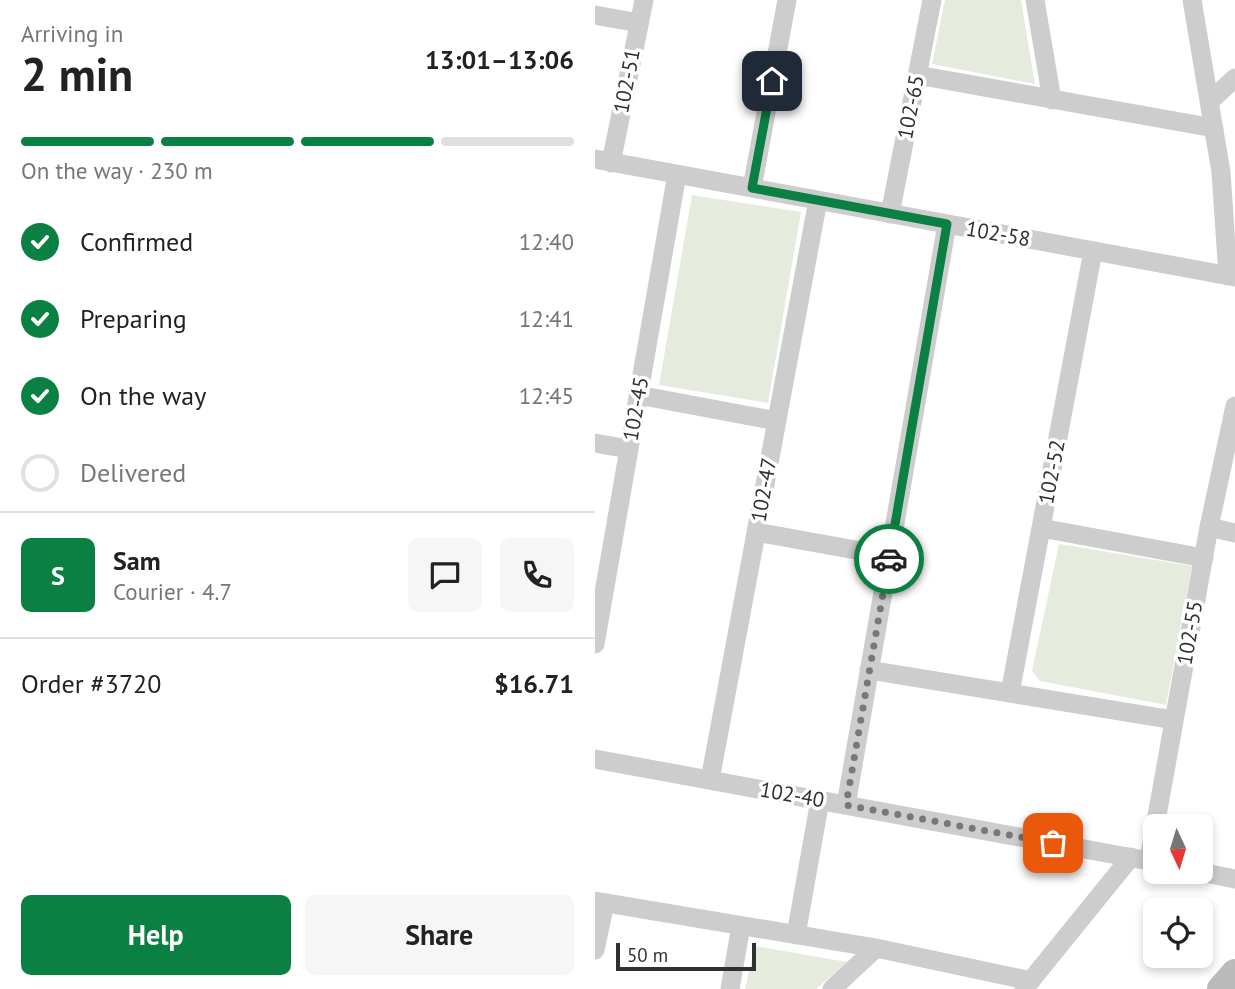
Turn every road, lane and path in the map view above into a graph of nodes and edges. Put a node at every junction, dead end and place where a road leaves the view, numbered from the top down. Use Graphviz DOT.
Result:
graph roads {
  1 [pos="644,0"];
  2 [pos="787,0"];
  3 [pos="932,0"];
  4 [pos="1035,0"];
  5 [pos="1192,0"];
  6 [pos="595,15"];
  7 [pos="639,23"];
  8 [pos="917,75"];
  9 [pos="1235,78"];
  10 [pos="1052,100"];
  11 [pos="1210,101"];
  12 [pos="1214,128"];
  13 [pos="603,161"];
  14 [pos="677,174"];
  15 [pos="1228,178"];
  16 [pos="752,188"];
  17 [pos="818,200"];
  18 [pos="890,214"];
  19 [pos="947,224"];
  20 [pos="1093,251"];
  21 [pos="1231,277"];
  22 [pos="638,395"];
  23 [pos="1235,406"];
  24 [pos="777,421"];
  25 [pos="595,443"];
  26 [pos="629,449"];
  27 [pos="1209,527"];
  28 [pos="1041,528"];
  29 [pos="756,532"];
  30 [pos="1235,533"];
  31 [pos="889,556"];
  32 [pos="1204,558"];
  33 [pos="595,644"];
  34 [pos="869,670"];
  35 [pos="1010,693"];
  36 [pos="1174,719"];
  37 [pos="595,759"];
  38 [pos="710,780"];
  39 [pos="820,800"];
  40 [pos="846,805"];
  41 [pos="1154,814"];
  42 [pos="1143,860"];
  43 [pos="1143,862"];
  44 [pos="1213,875"];
  45 [pos="1235,879"];
  46 [pos="600,902"];
  47 [pos="741,926"];
  48 [pos="796,935"];
  49 [pos="876,948"];
  50 [pos="595,950"];
  51 [pos="1235,973"];
  52 [pos="1027,985"];
  53 [pos="730,989"];
  54 [pos="832,989"];
  55 [pos="1221,989"];
  1 -- 7 [label="street, 102-51"];
  2 -- 16 [label="street"];
  3 -- 8 [label="street, 102-65"];
  4 -- 10 [label="street"];
  5 -- 11 [label="street"];
  6 -- 7 [label="street"];
  7 -- 13 [label="street, 102-51"];
  8 -- 10 [label="street"];
  8 -- 18 [label="street, 102-65"];
  9 -- 11 [label="street"];
  10 -- 12 [label="street"];
  11 -- 12 [label="street"];
  12 -- 15 [label="street"];
  13 -- 14 [label="street, 102-58"];
  14 -- 16 [label="street, 102-58"];
  14 -- 22 [label="street, 102-45"];
  15 -- 21 [label="street"];
  16 -- 17 [label="street, 102-58"];
  17 -- 18 [label="street, 102-58"];
  17 -- 24 [label="street, 102-47"];
  18 -- 19 [label="street, 102-58"];
  19 -- 20 [label="street, 102-58"];
  19 -- 31 [label="street"];
  20 -- 21 [label="street, 102-58"];
  20 -- 28 [label="street, 102-52"];
  22 -- 24 [label="street"];
  22 -- 26 [label="street, 102-45"];
  23 -- 27 [label="street, 102-55"];
  24 -- 29 [label="street, 102-47"];
  25 -- 26 [label="street"];
  26 -- 33 [label="street, 102-45"];
  27 -- 30 [label="street"];
  27 -- 32 [label="street, 102-55"];
  28 -- 32 [label="street"];
  28 -- 35 [label="street, 102-52"];
  29 -- 31 [label="street"];
  29 -- 38 [label="street, 102-47"];
  31 -- 34 [label="street"];
  32 -- 36 [label="street, 102-55"];
  34 -- 35 [label="street"];
  34 -- 40 [label="street"];
  35 -- 36 [label="street"];
  36 -- 41 [label="street, 102-55"];
  37 -- 38 [label="street, 102-40"];
  38 -- 39 [label="street, 102-40"];
  39 -- 40 [label="street, 102-40"];
  39 -- 48 [label="street"];
  40 -- 42 [label="street, 102-40"];
  43 -- 52 [label="street"];
  44 -- 45 [label="street"];
  46 -- 47 [label="street"];
  46 -- 50 [label="street"];
  47 -- 48 [label="street"];
  47 -- 53 [label="street"];
  48 -- 49 [label="street"];
  49 -- 52 [label="street"];
  49 -- 54 [label="street"];
  51 -- 55 [label="main road"];
}
